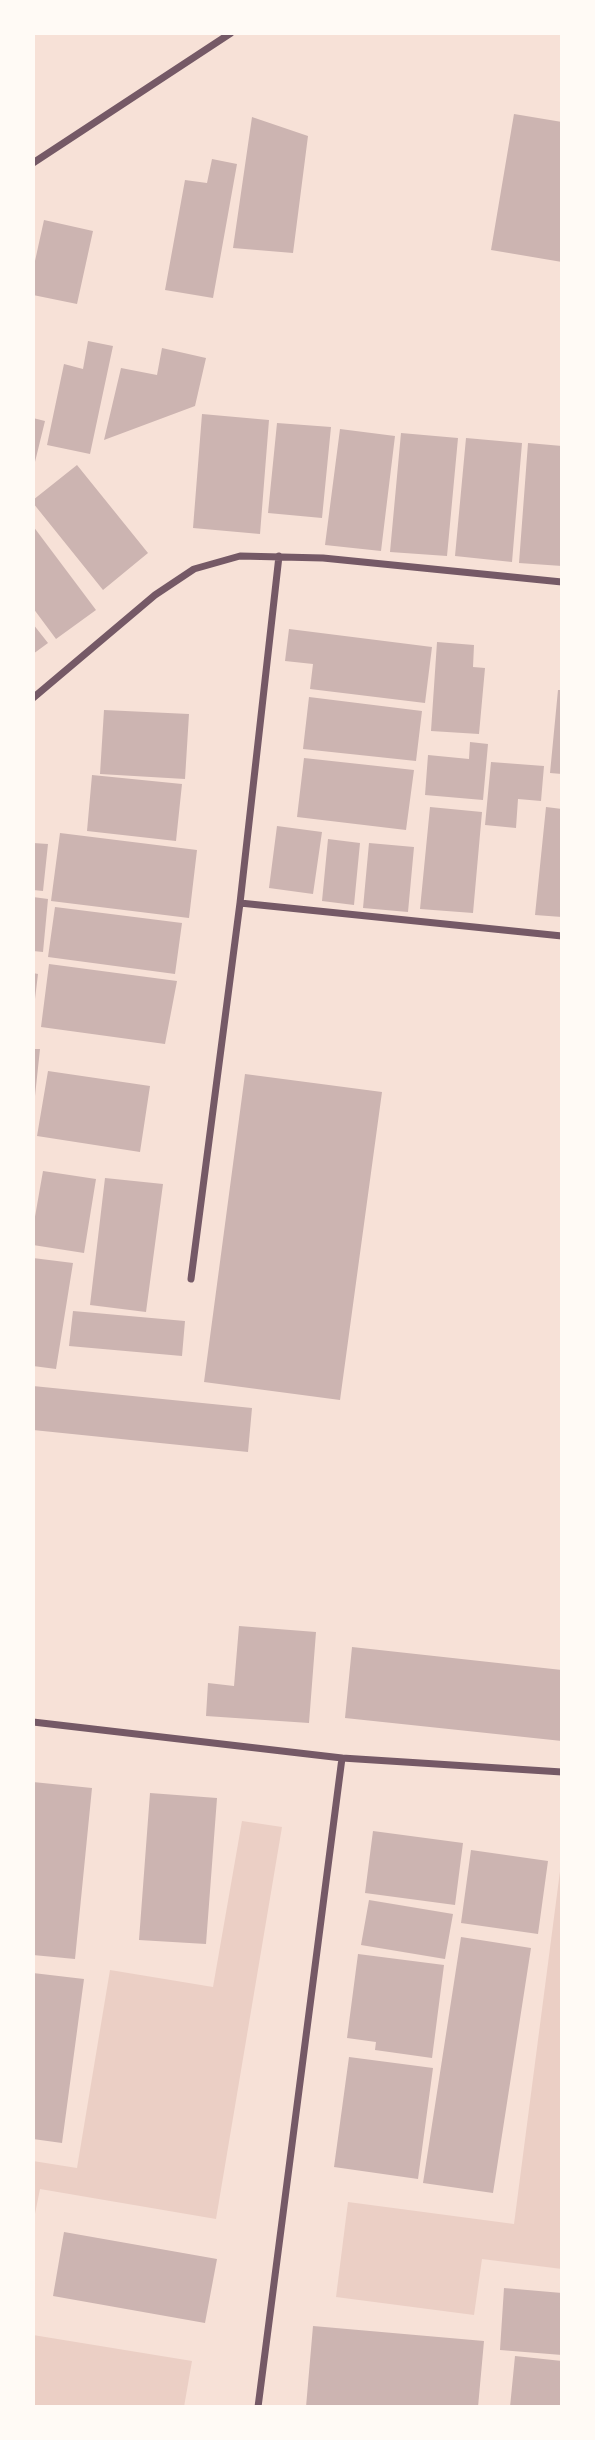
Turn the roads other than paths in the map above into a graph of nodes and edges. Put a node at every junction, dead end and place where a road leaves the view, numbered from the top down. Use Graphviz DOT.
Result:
graph roads {
  1 [pos="231,33"];
  2 [pos="33,163"];
  3 [pos="279,556"];
  4 [pos="562,582"];
  5 [pos="33,698"];
  6 [pos="240,903"];
  7 [pos="562,936"];
  8 [pos="191,1279"];
  9 [pos="33,1722"];
  10 [pos="342,1758"];
  11 [pos="562,1772"];
  12 [pos="258,2407"];
  1 -- 2 [label="street"];
  3 -- 4 [label="street"];
  3 -- 5 [label="street"];
  3 -- 6 [label="street"];
  6 -- 7 [label="street"];
  6 -- 8 [label="street"];
  9 -- 10 [label="street"];
  10 -- 11 [label="street"];
  10 -- 12 [label="street"];
}
